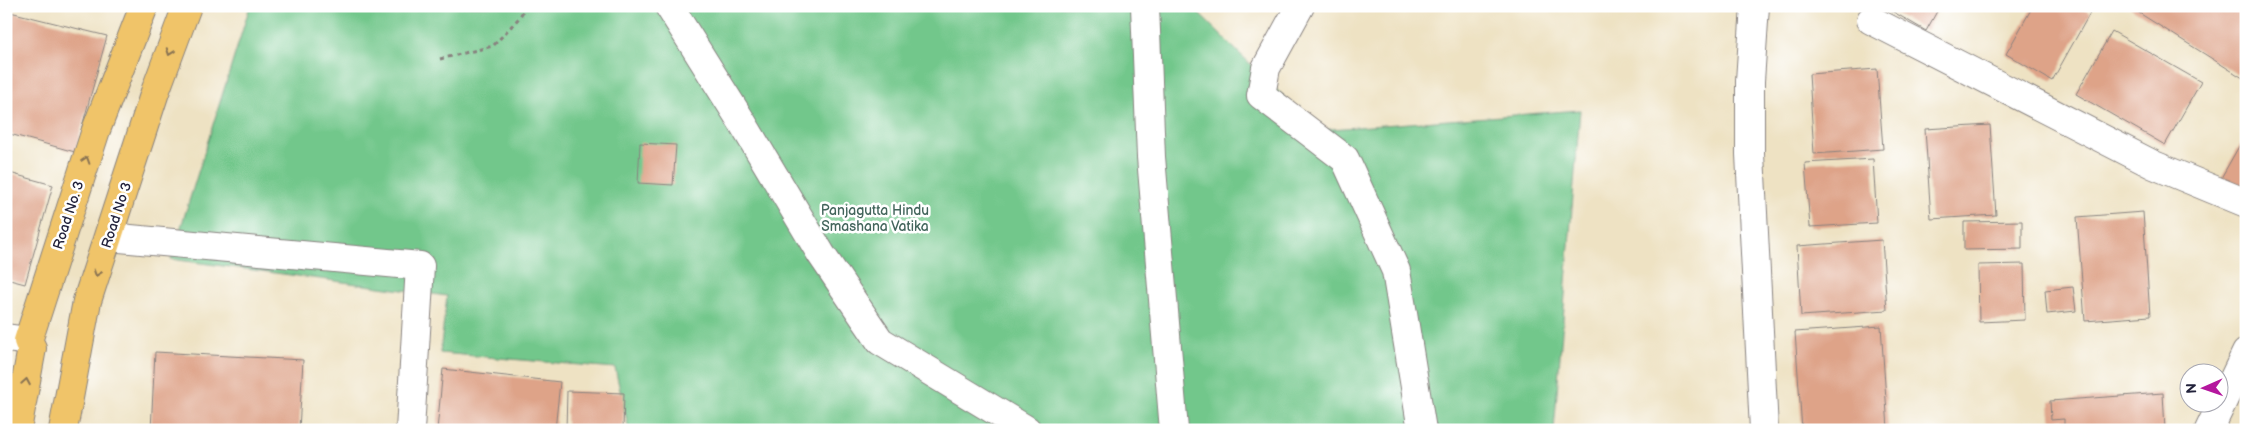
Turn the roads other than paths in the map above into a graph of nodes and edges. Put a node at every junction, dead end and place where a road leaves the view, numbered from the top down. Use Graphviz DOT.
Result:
graph roads {
  1 [pos="144,6"];
  2 [pos="187,6"];
  3 [pos="668,6"];
  4 [pos="1145,6"];
  5 [pos="1300,6"];
  6 [pos="1755,6"];
  7 [pos="1871,20"];
  8 [pos="2246,203"];
  9 [pos="109,237"];
  10 [pos="17,340"];
  11 [pos="2246,353"];
  12 [pos="17,430"];
  13 [pos="63,430"];
  14 [pos="410,430"];
  15 [pos="1027,430"];
  16 [pos="1174,430"];
  17 [pos="1422,430"];
  18 [pos="1764,430"];
  19 [pos="2210,430"];
  10 -- 1 [label="main road, Road No. 3, one-way"];
  2 -- 9 [label="main road, Road No 3, one-way"];
  3 -- 15 [label="street"];
  4 -- 16 [label="street"];
  5 -- 17 [label="street"];
  6 -- 18 [label="street"];
  7 -- 8 [label="street"];
  9 -- 13 [label="main road, Road No 3, one-way"];
  9 -- 14 [label="street"];
  12 -- 10 [label="main road, Road No. 3, one-way"];
  11 -- 19 [label="street"];
}
